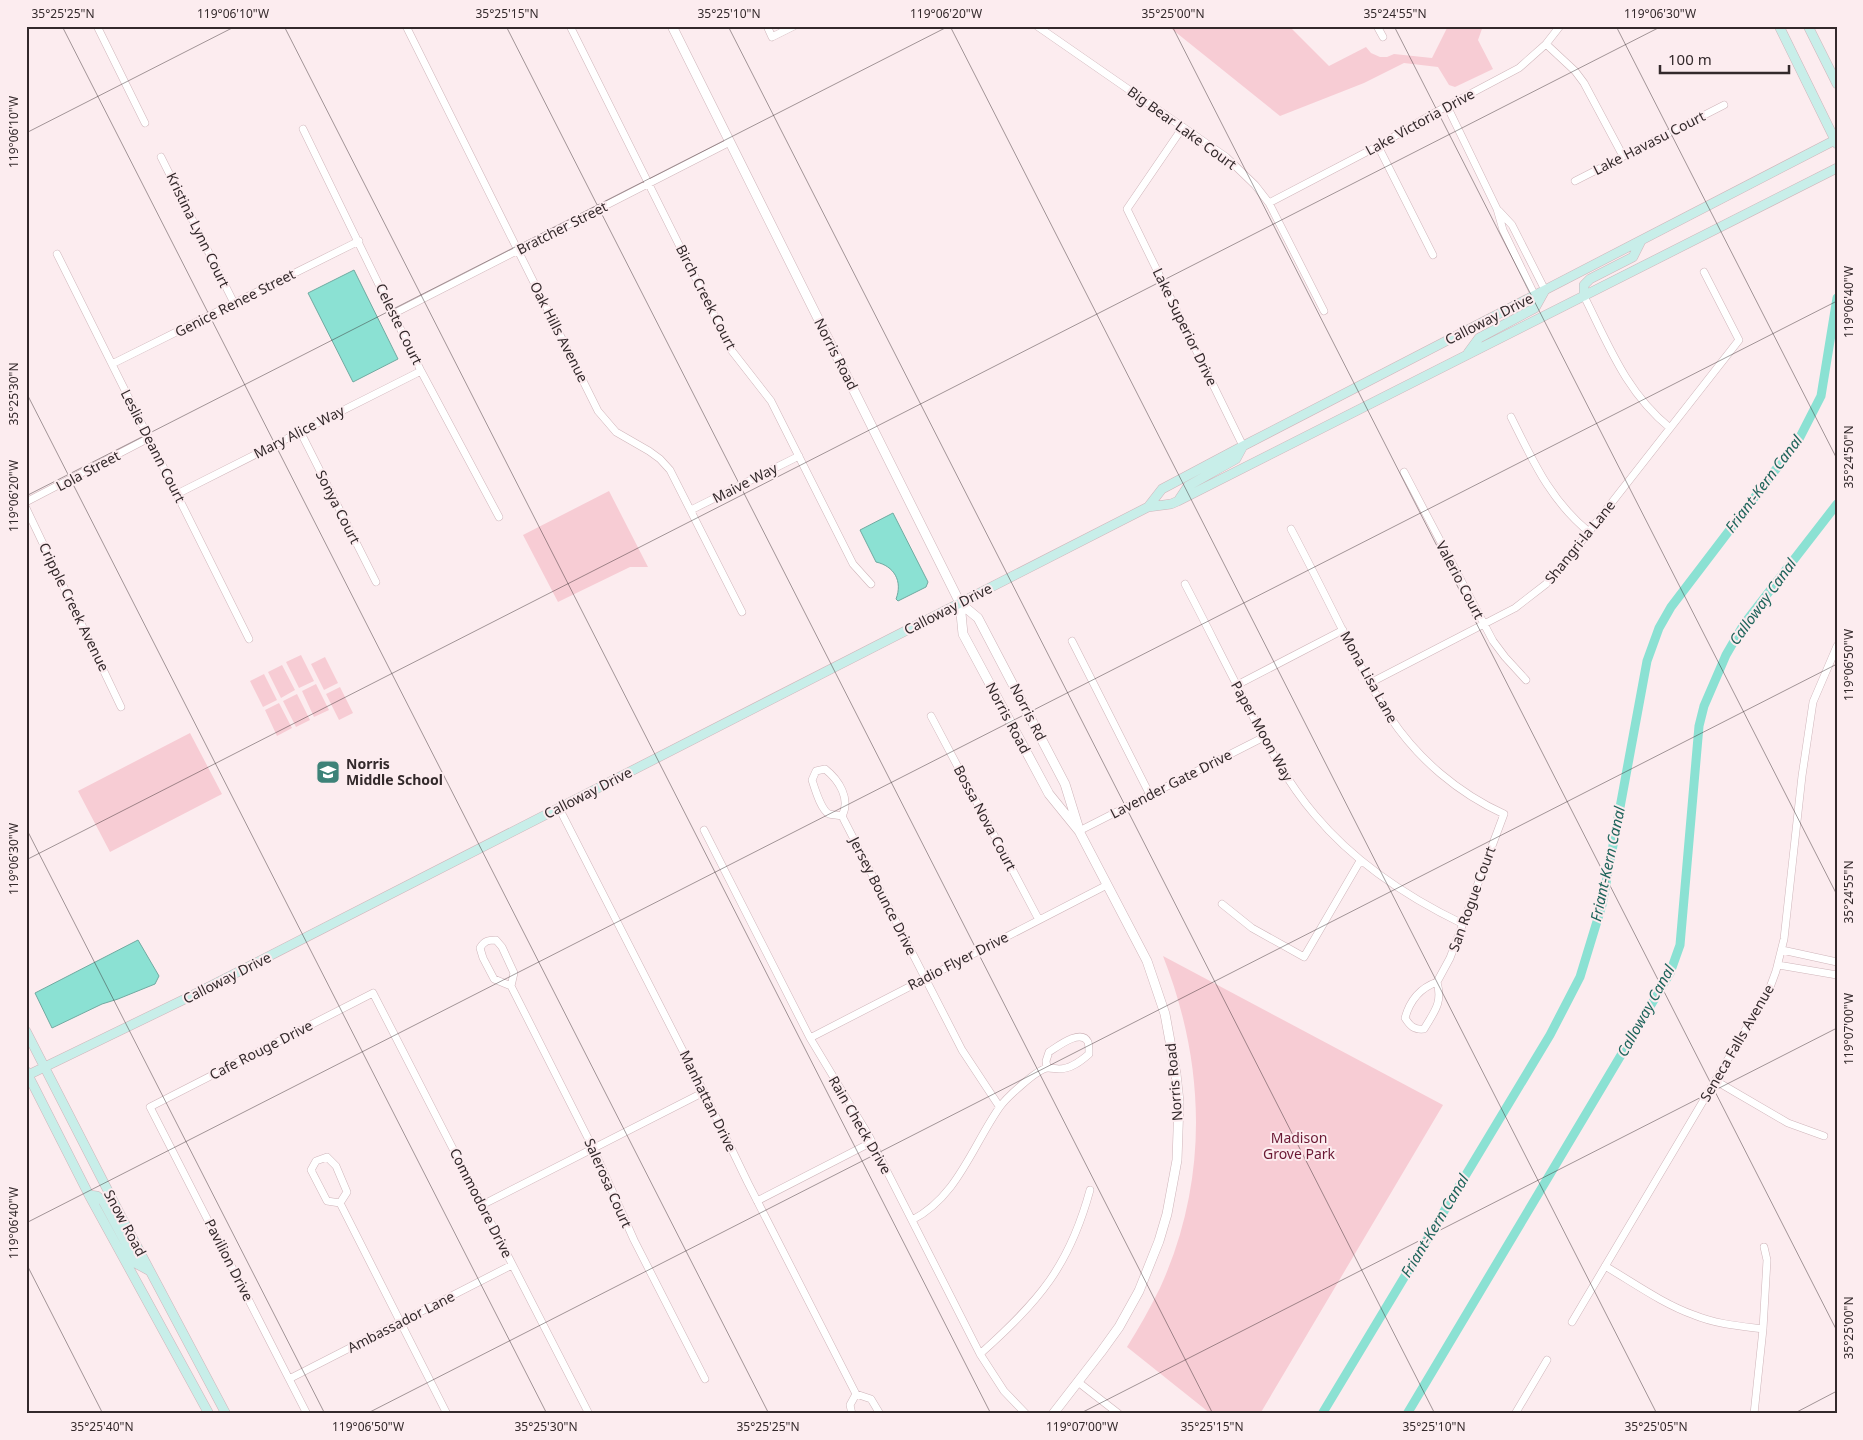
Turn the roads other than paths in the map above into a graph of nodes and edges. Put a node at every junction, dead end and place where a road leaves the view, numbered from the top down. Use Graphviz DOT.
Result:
graph roads {
  1 [pos="97,26"];
  2 [pos="406,26"];
  3 [pos="570,26"];
  4 [pos="672,26"];
  5 [pos="767,26"];
  6 [pos="794,26"];
  7 [pos="1037,26"];
  8 [pos="1377,26"];
  9 [pos="1560,26"];
  10 [pos="1779,26"];
  11 [pos="1808,26"];
  12 [pos="1383,38"];
  13 [pos="1546,44"];
  14 [pos="1837,84"];
  15 [pos="1724,105"];
  16 [pos="1447,106"];
  17 [pos="145,123"];
  18 [pos="1183,128"];
  19 [pos="302,129"];
  20 [pos="1836,141"];
  21 [pos="730,142"];
  22 [pos="1378,146"];
  23 [pos="1623,156"];
  24 [pos="161,157"];
  25 [pos="1837,168"];
  26 [pos="1575,181"];
  27 [pos="649,184"];
  28 [pos="1269,203"];
  29 [pos="1497,209"];
  30 [pos="1641,240"];
  31 [pos="358,241"];
  32 [pos="518,250"];
  33 [pos="57,254"];
  34 [pos="1433,255"];
  35 [pos="1704,272"];
  36 [pos="1545,290"];
  37 [pos="1535,296"];
  38 [pos="1584,296"];
  39 [pos="234,303"];
  40 [pos="1324,311"];
  41 [pos="395,314"];
  42 [pos="1467,355"];
  43 [pos="112,364"];
  44 [pos="422,371"];
  45 [pos="1510,418"];
  46 [pos="1670,428"];
  47 [pos="300,431"];
  48 [pos="149,438"];
  49 [pos="1243,446"];
  50 [pos="799,456"];
  51 [pos="1404,472"];
  52 [pos="177,494"];
  53 [pos="1178,501"];
  54 [pos="26,502"];
  55 [pos="1148,507"];
  56 [pos="26,508"];
  57 [pos="691,510"];
  58 [pos="499,517"];
  59 [pos="1291,529"];
  60 [pos="1589,532"];
  61 [pos="376,582"];
  62 [pos="871,584"];
  63 [pos="1185,584"];
  64 [pos="960,603"];
  65 [pos="742,612"];
  66 [pos="1484,624"];
  67 [pos="1343,630"];
  68 [pos="249,639"];
  69 [pos="1072,642"];
  70 [pos="1837,646"];
  71 [pos="1526,680"];
  72 [pos="1370,683"];
  73 [pos="1237,685"];
  74 [pos="122,707"];
  75 [pos="931,716"];
  76 [pos="1264,737"];
  77 [pos="1150,795"];
  78 [pos="559,808"];
  79 [pos="1504,814"];
  80 [pos="842,816"];
  81 [pos="704,830"];
  82 [pos="1079,831"];
  83 [pos="1360,861"];
  84 [pos="1107,885"];
  85 [pos="1222,904"];
  86 [pos="1039,920"];
  87 [pos="1463,924"];
  88 [pos="1782,950"];
  89 [pos="1837,962"];
  90 [pos="1778,965"];
  91 [pos="1837,975"];
  92 [pos="925,978"];
  93 [pos="1437,982"];
  94 [pos="511,986"];
  95 [pos="373,992"];
  96 [pos="26,1031"];
  97 [pos="810,1038"];
  98 [pos="45,1067"];
  99 [pos="1047,1068"];
  100 [pos="27,1074"];
  101 [pos="1716,1081"];
  102 [pos="704,1092"];
  103 [pos="999,1106"];
  104 [pos="150,1107"];
  105 [pos="1824,1136"];
  106 [pos="872,1142"];
  107 [pos="594,1148"];
  108 [pos="1090,1190"];
  109 [pos="89,1194"];
  110 [pos="757,1201"];
  111 [pos="340,1202"];
  112 [pos="482,1205"];
  113 [pos="912,1220"];
  114 [pos="1764,1247"];
  115 [pos="512,1265"];
  116 [pos="1605,1266"];
  117 [pos="150,1271"];
  118 [pos="401,1322"];
  119 [pos="1572,1322"];
  120 [pos="1763,1329"];
  121 [pos="980,1354"];
  122 [pos="1548,1360"];
  123 [pos="289,1379"];
  124 [pos="705,1379"];
  125 [pos="1078,1382"];
  126 [pos="856,1394"];
  127 [pos="202,1400"];
  128 [pos="1514,1413"];
  129 [pos="209,1414"];
  130 [pos="214,1414"];
  131 [pos="226,1414"];
  132 [pos="307,1414"];
  133 [pos="447,1414"];
  134 [pos="589,1414"];
  135 [pos="852,1414"];
  136 [pos="880,1414"];
  137 [pos="1026,1414"];
  138 [pos="1053,1414"];
  139 [pos="1119,1414"];
  140 [pos="1754,1414"];
  1 -- 17 [label="street"];
  2 -- 32 [label="street, Oak Hills Avenue"];
  3 -- 27 [label="street, Birch Creek Court"];
  4 -- 21 [label="street, Norris Road"];
  5 -- 6 [label="street"];
  7 -- 18 [label="street, Big Bear Lake Court"];
  8 -- 12 [label="street"];
  9 -- 13 [label="street, Lake Victoria Drive"];
  10 -- 20 [label="main road"];
  11 -- 14 [label="main road"];
  13 -- 16 [label="street, Lake Victoria Drive"];
  13 -- 23 [label="street"];
  15 -- 23 [label="street, Lake Havasu Court"];
  16 -- 22 [label="street, Lake Victoria Drive"];
  16 -- 29 [label="street"];
  18 -- 28 [label="street, Big Bear Lake Court"];
  18 -- 49 [label="street, Lake Superior Drive"];
  19 -- 31 [label="street, Celeste Court"];
  20 -- 30 [label="main road, Calloway Drive"];
  21 -- 27 [label="street, Bratcher Street"];
  21 -- 64 [label="street, Norris Road"];
  22 -- 28 [label="street, Lake Victoria Drive"];
  22 -- 34 [label="street"];
  23 -- 26 [label="street, Lake Havasu Court"];
  24 -- 39 [label="street, Kristina Lynn Court"];
  25 -- 38 [label="main road, Calloway Drive"];
  27 -- 32 [label="street, Bratcher Street"];
  27 -- 50 [label="street, Birch Creek Court"];
  28 -- 40 [label="street, Big Bear Lake Court"];
  29 -- 36 [label="street"];
  29 -- 37 [label="street"];
  30 -- 36 [label="main road, Calloway Drive"];
  30 -- 38 [label="main road"];
  31 -- 39 [label="street, Genice Renee Street"];
  31 -- 41 [label="street, Celeste Court"];
  32 -- 41 [label="street, Bratcher Street"];
  32 -- 57 [label="street, Oak Hills Avenue"];
  33 -- 43 [label="street, Leslie Deann Court"];
  35 -- 46 [label="street, Shangri-la Lane"];
  36 -- 37 [label="main road, Calloway Drive"];
  36 -- 42 [label="main road"];
  37 -- 49 [label="main road, Calloway Drive"];
  38 -- 42 [label="main road, Calloway Drive"];
  38 -- 46 [label="street"];
  39 -- 43 [label="street, Genice Renee Street"];
  41 -- 44 [label="street, Celeste Court"];
  42 -- 53 [label="main road, Calloway Drive"];
  43 -- 48 [label="street, Leslie Deann Court"];
  44 -- 47 [label="street, Mary Alice Way"];
  44 -- 58 [label="street, Celeste Court"];
  45 -- 60 [label="street"];
  46 -- 60 [label="street, Shangri-la Lane"];
  47 -- 52 [label="street, Mary Alice Way"];
  47 -- 61 [label="street, Sonya Court"];
  48 -- 52 [label="street, Leslie Deann Court"];
  48 -- 54 [label="street, Lola Street"];
  49 -- 53 [label="main road"];
  49 -- 55 [label="main road, Calloway Drive"];
  50 -- 57 [label="street, Maive Way"];
  50 -- 62 [label="street, Birch Creek Court"];
  51 -- 66 [label="street, Valerio Court"];
  52 -- 68 [label="street, Leslie Deann Court"];
  53 -- 55 [label="main road, Calloway Drive"];
  55 -- 64 [label="main road, Calloway Drive"];
  56 -- 74 [label="street, Cripple Creek Avenue"];
  57 -- 65 [label="street, Oak Hills Avenue"];
  59 -- 67 [label="street, Mona Lisa Lane"];
  60 -- 66 [label="street, Shangri-la Lane"];
  63 -- 73 [label="street, Paper Moon Way"];
  64 -- 78 [label="main road, Calloway Drive"];
  64 -- 82 [label="street, Norris Rd"];
  64 -- 82 [label="street, Norris Road"];
  66 -- 71 [label="street, Valerio Court"];
  66 -- 72 [label="street, Shangri-la Lane"];
  67 -- 72 [label="street, Mona Lisa Lane"];
  67 -- 73 [label="street"];
  69 -- 77 [label="street"];
  70 -- 88 [label="street, Seneca Falls Avenue"];
  72 -- 79 [label="street, Mona Lisa Lane"];
  73 -- 76 [label="street, Paper Moon Way"];
  75 -- 86 [label="street, Bossa Nova Court"];
  76 -- 77 [label="street, Lavender Gate Drive"];
  76 -- 83 [label="street, Paper Moon Way"];
  77 -- 82 [label="street, Lavender Gate Drive"];
  78 -- 98 [label="main road, Calloway Drive"];
  78 -- 102 [label="street, Manhattan Drive"];
  79 -- 87 [label="street, San Rogue Court"];
  80 -- 80 [label="street, Jersey Bounce Drive"];
  80 -- 92 [label="street, Jersey Bounce Drive"];
  81 -- 97 [label="street, Rain Check Drive"];
  82 -- 84 [label="street, Norris Road"];
  83 -- 85 [label="street"];
  83 -- 87 [label="street, Paper Moon Way"];
  84 -- 86 [label="street, Radio Flyer Drive"];
  84 -- 125 [label="street, Norris Road"];
  86 -- 92 [label="street, Radio Flyer Drive"];
  87 -- 93 [label="street, San Rogue Court"];
  88 -- 89 [label="street"];
  88 -- 90 [label="street, Seneca Falls Avenue"];
  90 -- 91 [label="street"];
  90 -- 101 [label="street, Seneca Falls Avenue"];
  92 -- 97 [label="street, Radio Flyer Drive"];
  92 -- 103 [label="street, Jersey Bounce Drive"];
  93 -- 93 [label="street, San Rogue Court"];
  94 -- 94 [label="street, Salerosa Court"];
  94 -- 107 [label="street, Salerosa Court"];
  95 -- 104 [label="street, Cafe Rouge Drive"];
  95 -- 112 [label="street, Commodore Drive"];
  96 -- 98 [label="main road, Snow Road"];
  97 -- 106 [label="street, Rain Check Drive"];
  98 -- 100 [label="main road, Calloway Drive"];
  98 -- 117 [label="main road, Snow Road"];
  99 -- 99 [label="street"];
  99 -- 103 [label="street"];
  100 -- 109 [label="main road, Snow Road"];
  101 -- 105 [label="street"];
  101 -- 116 [label="street, Seneca Falls Avenue"];
  102 -- 107 [label="street"];
  102 -- 110 [label="street, Manhattan Drive"];
  103 -- 113 [label="street"];
  104 -- 123 [label="street, Pavilion Drive"];
  106 -- 110 [label="street"];
  106 -- 113 [label="street, Rain Check Drive"];
  107 -- 112 [label="street"];
  107 -- 124 [label="street, Salerosa Court"];
  108 -- 121 [label="street"];
  109 -- 117 [label="main road"];
  109 -- 127 [label="main road, Snow Road"];
  110 -- 126 [label="street, Manhattan Drive"];
  111 -- 111 [label="street"];
  111 -- 118 [label="street"];
  112 -- 115 [label="street, Commodore Drive"];
  113 -- 121 [label="street, Rain Check Drive"];
  114 -- 120 [label="street"];
  115 -- 118 [label="street, Ambassador Lane"];
  115 -- 134 [label="street, Commodore Drive"];
  116 -- 119 [label="street, Seneca Falls Avenue"];
  116 -- 120 [label="street"];
  117 -- 131 [label="main road, Snow Road"];
  118 -- 123 [label="street, Ambassador Lane"];
  118 -- 133 [label="street"];
  120 -- 140 [label="street"];
  121 -- 137 [label="street, Rain Check Drive"];
  122 -- 128 [label="street"];
  123 -- 132 [label="street, Pavilion Drive"];
  125 -- 138 [label="street, Norris Road"];
  125 -- 139 [label="street"];
  126 -- 135 [label="street"];
  126 -- 136 [label="street"];
  127 -- 129 [label="main road, Snow Road"];
  127 -- 130 [label="main road"];
}
